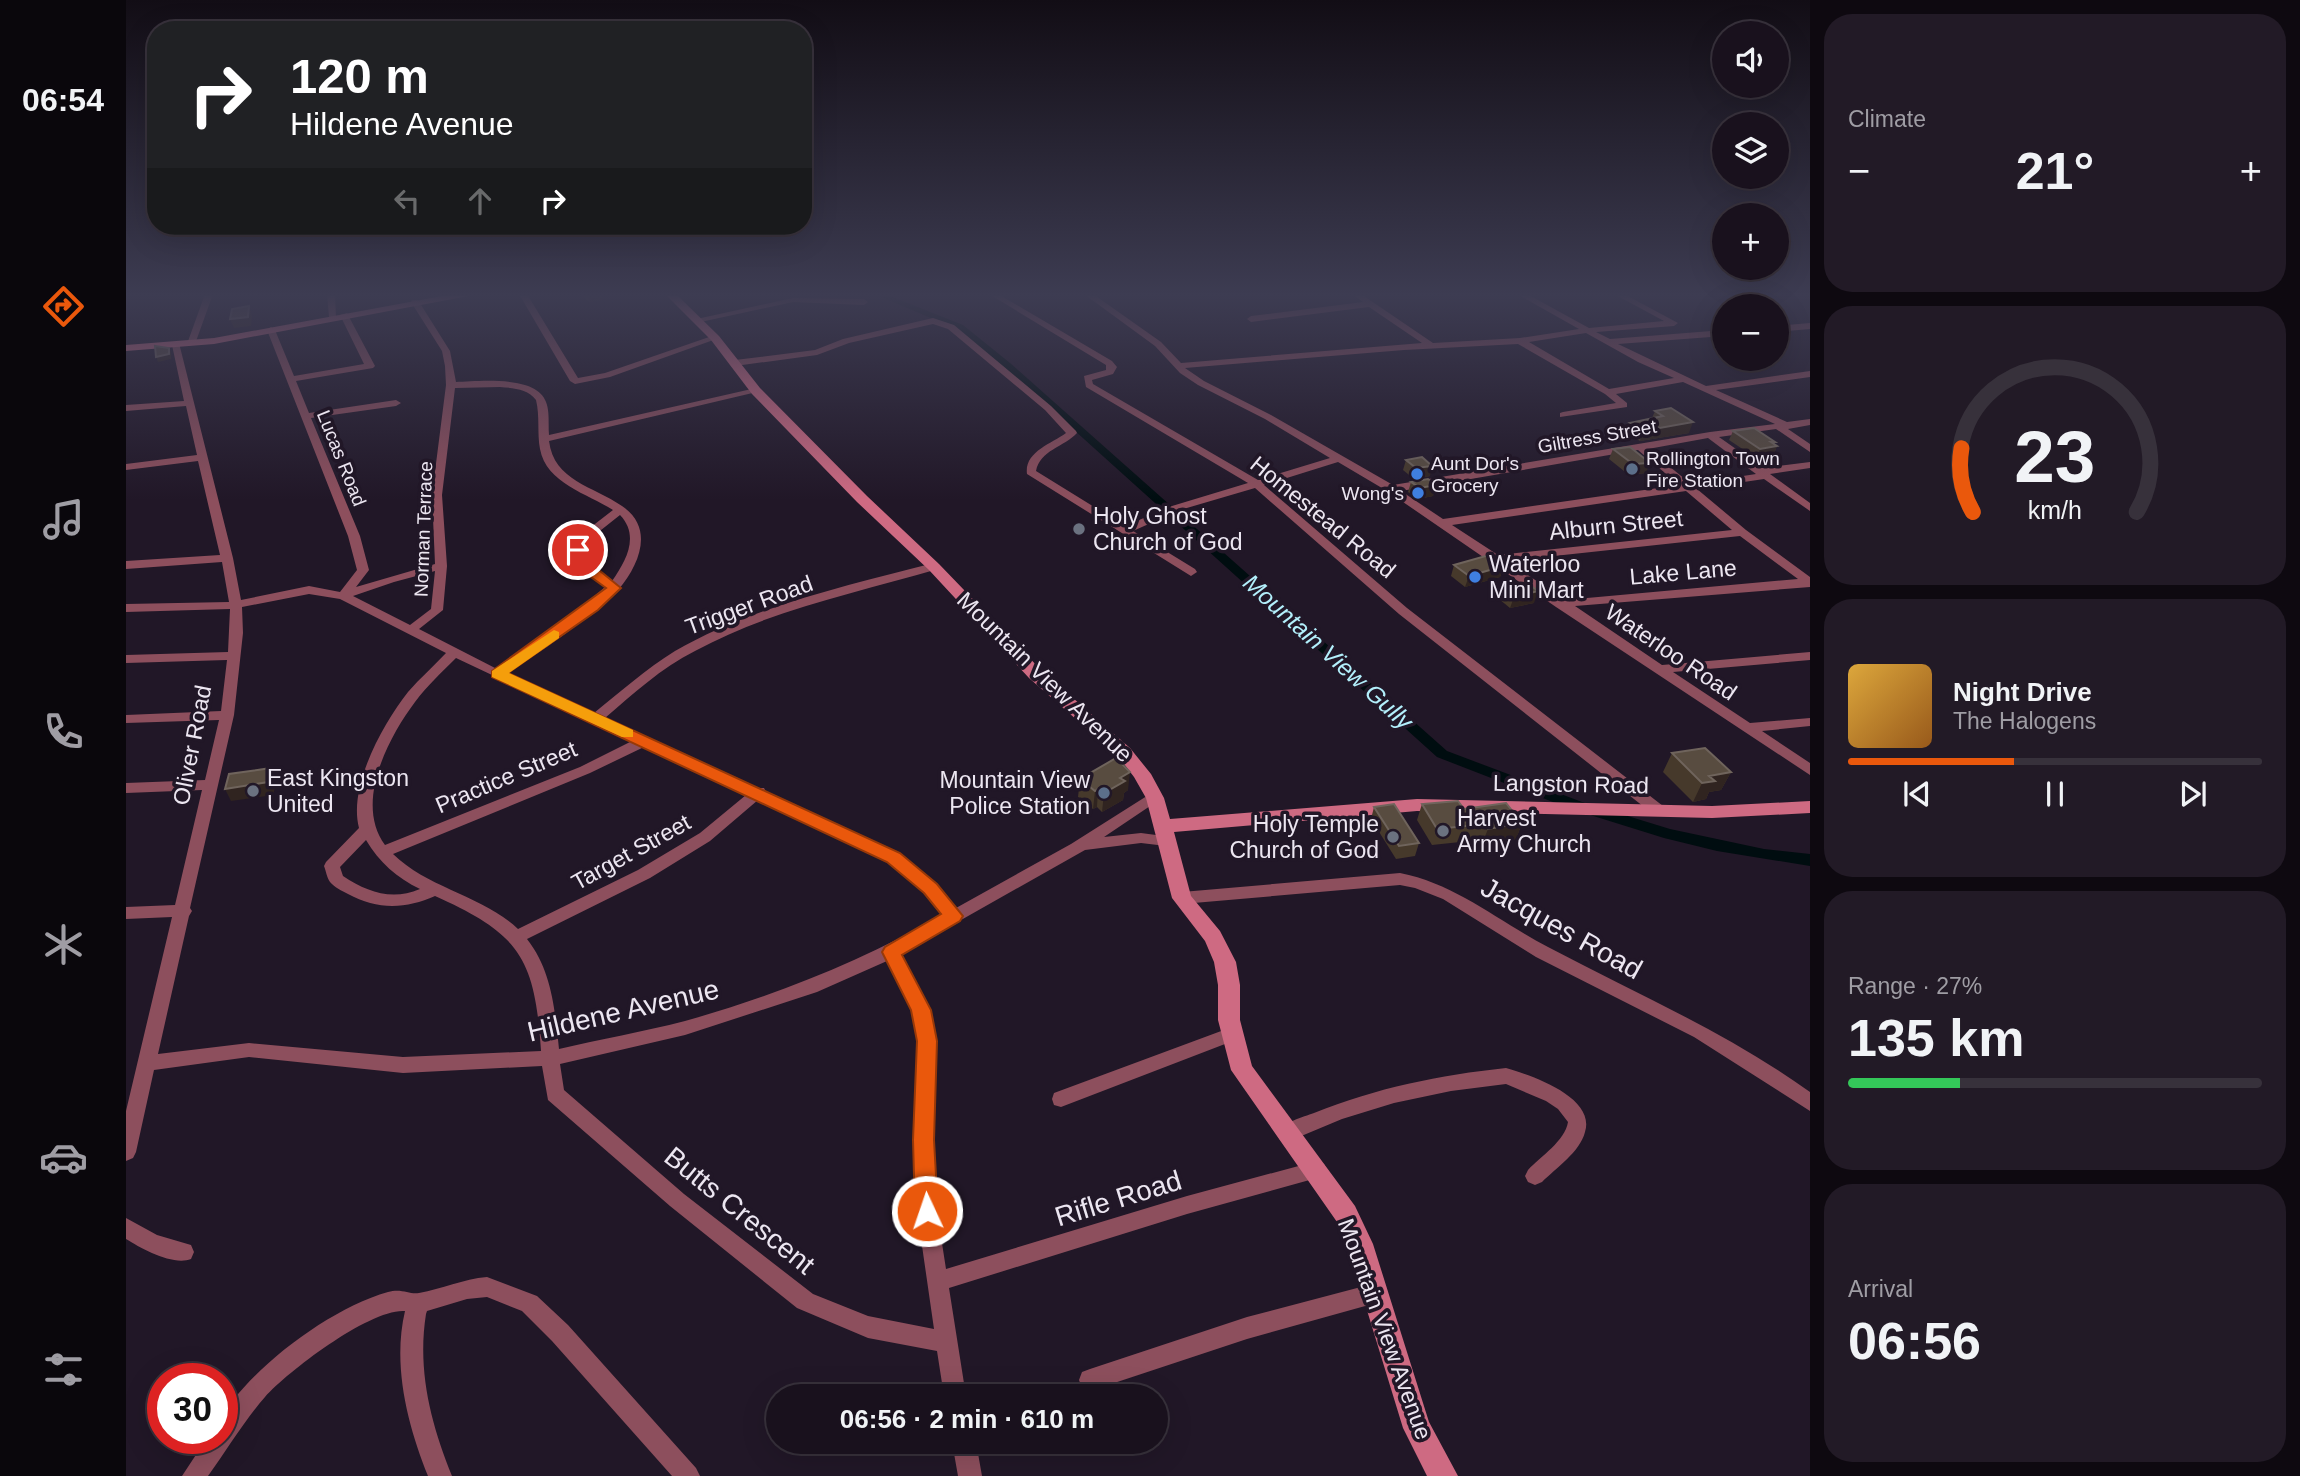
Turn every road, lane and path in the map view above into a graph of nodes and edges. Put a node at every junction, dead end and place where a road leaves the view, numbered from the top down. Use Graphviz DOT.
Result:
graph roads {
  1 [pos="185,363"];
  2 [pos="285,363"];
  3 [pos="368,363"];
  4 [pos="448,363"];
  5 [pos="565,363"];
  6 [pos="644,363"];
  7 [pos="735,363"];
  8 [pos="996,363"];
  9 [pos="1109,363"];
  10 [pos="1176,363"];
  11 [pos="1216,363"];
  12 [pos="1558,363"];
  13 [pos="1653,363"];
  14 [pos="1179,366"];
  15 [pos="1810,374"];
  16 [pos="292,379"];
  17 [pos="1688,379"];
  18 [pos="451,384"];
  19 [pos="1708,388"];
  20 [pos="756,391"];
  21 [pos="1608,392"];
  22 [pos="190,403"];
  23 [pos="396,403"];
  24 [pos="126,408"];
  25 [pos="1563,415"];
  26 [pos="306,416"];
  27 [pos="1810,422"];
  28 [pos="1784,426"];
  29 [pos="1710,435"];
  30 [pos="544,439"];
  31 [pos="1640,447"];
  32 [pos="1810,449"];
  33 [pos="203,457"];
  34 [pos="1341,458"];
  35 [pos="1810,465"];
  36 [pos="126,467"];
  37 [pos="1763,474"];
  38 [pos="1257,484"];
  39 [pos="1391,489"];
  40 [pos="1692,489"];
  41 [pos="1810,508"];
  42 [pos="620,510"];
  43 [pos="1440,523"];
  44 [pos="1126,530"];
  45 [pos="1742,532"];
  46 [pos="228,558"];
  47 [pos="1494,559"];
  48 [pos="126,565"];
  49 [pos="441,566"];
  50 [pos="934,567"];
  51 [pos="1191,572"];
  52 [pos="1810,582"];
  53 [pos="614,588"];
  54 [pos="342,596"];
  55 [pos="1560,604"];
  56 [pos="236,605"];
  57 [pos="126,608"];
  58 [pos="412,629"];
  59 [pos="455,652"];
  60 [pos="232,656"];
  61 [pos="1810,656"];
  62 [pos="126,659"];
  63 [pos="1659,669"];
  64 [pos="498,674"];
  65 [pos="227,715"];
  66 [pos="596,718"];
  67 [pos="126,719"];
  68 [pos="1810,722"];
  69 [pos="1747,728"];
  70 [pos="644,741"];
  71 [pos="1810,770"];
  72 [pos="212,785"];
  73 [pos="126,788"];
  74 [pos="759,792"];
  75 [pos="1156,798"];
  76 [pos="1810,807"];
  77 [pos="1658,810"];
  78 [pos="368,829"];
  79 [pos="1165,833"];
  80 [pos="1076,848"];
  81 [pos="384,852"];
  82 [pos="433,890"];
  83 [pos="1182,898"];
  84 [pos="184,911"];
  85 [pos="126,913"];
  86 [pos="953,916"];
  87 [pos="517,937"];
  88 [pos="891,952"];
  89 [pos="1232,1034"];
  90 [pos="551,1058"];
  91 [pos="146,1063"];
  92 [pos="1061,1099"];
  93 [pos="1810,1103"];
  94 [pos="1287,1134"];
  95 [pos="126,1152"];
  96 [pos="1317,1170"];
  97 [pos="1535,1176"];
  98 [pos="126,1228"];
  99 [pos="184,1252"];
  100 [pos="936,1282"];
  101 [pos="1376,1293"];
  102 [pos="417,1307"];
  103 [pos="945,1342"];
  104 [pos="1090,1380"];
  105 [pos="953,1384"];
  106 [pos="238,1417"];
  107 [pos="210,1454"];
  108 [pos="966,1454"];
  109 [pos="194,1476"];
  110 [pos="440,1476"];
  111 [pos="688,1476"];
  112 [pos="971,1476"];
  113 [pos="1443,1476"];
  1 -- 22 [label="street, Oliver Road"];
  2 -- 16 [label="street, Lucas Road"];
  3 -- 16 [label="street"];
  4 -- 18 [label="street, Norman Terrace"];
  5 -- 6 [label="street"];
  7 -- 20 [label="main road, Mountain View Avenue"];
  8 -- 44 [label="street"];
  9 -- 38 [label="street, Homestead Road"];
  10 -- 14 [label="street, Waterloo Road"];
  11 -- 14 [label="street"];
  12 -- 21 [label="street"];
  13 -- 17 [label="street"];
  14 -- 34 [label="street, Waterloo Road"];
  15 -- 19 [label="street"];
  16 -- 26 [label="street, Lucas Road"];
  17 -- 19 [label="street"];
  17 -- 21 [label="street"];
  18 -- 30 [label="street"];
  18 -- 49 [label="street, Norman Terrace"];
  19 -- 28 [label="street"];
  20 -- 30 [label="street"];
  20 -- 50 [label="main road, Mountain View Avenue"];
  21 -- 25 [label="street"];
  22 -- 24 [label="street"];
  22 -- 33 [label="street, Oliver Road"];
  23 -- 26 [label="street"];
  26 -- 54 [label="street, Lucas Road"];
  27 -- 28 [label="street, Giltress Street"];
  28 -- 29 [label="street, Giltress Street"];
  28 -- 32 [label="street"];
  29 -- 31 [label="street, Giltress Street"];
  29 -- 37 [label="street"];
  30 -- 42 [label="street"];
  31 -- 39 [label="street, Giltress Street"];
  31 -- 40 [label="street"];
  33 -- 36 [label="street"];
  33 -- 46 [label="street, Oliver Road"];
  34 -- 38 [label="street"];
  34 -- 39 [label="street, Waterloo Road"];
  35 -- 37 [label="street"];
  37 -- 40 [label="street"];
  37 -- 41 [label="street"];
  38 -- 44 [label="street"];
  38 -- 77 [label="street, Homestead Road"];
  39 -- 43 [label="street, Waterloo Road"];
  40 -- 43 [label="street"];
  40 -- 45 [label="street"];
  42 -- 53 [label="street"];
  42 -- 53 [label="street"];
  43 -- 47 [label="street, Waterloo Road"];
  44 -- 51 [label="street"];
  45 -- 47 [label="street, Alburn Street"];
  45 -- 52 [label="street"];
  46 -- 48 [label="street"];
  46 -- 56 [label="street, Oliver Road"];
  47 -- 55 [label="street, Waterloo Road"];
  49 -- 54 [label="street"];
  49 -- 58 [label="street, Norman Terrace"];
  50 -- 66 [label="street, Trigger Road"];
  50 -- 75 [label="main road, Mountain View Avenue"];
  52 -- 55 [label="street, Lake Lane"];
  53 -- 64 [label="street"];
  54 -- 56 [label="street"];
  54 -- 58 [label="street"];
  55 -- 63 [label="street, Waterloo Road"];
  56 -- 57 [label="street"];
  56 -- 60 [label="street, Oliver Road"];
  58 -- 59 [label="street"];
  59 -- 64 [label="street"];
  59 -- 78 [label="street"];
  60 -- 62 [label="street"];
  60 -- 65 [label="street, Oliver Road"];
  61 -- 63 [label="street"];
  63 -- 69 [label="street, Waterloo Road"];
  64 -- 66 [label="street"];
  65 -- 67 [label="street"];
  65 -- 72 [label="street, Oliver Road"];
  66 -- 70 [label="street"];
  68 -- 69 [label="street"];
  69 -- 71 [label="street, Waterloo Road"];
  70 -- 74 [label="street"];
  70 -- 81 [label="street, Practice Street"];
  72 -- 73 [label="street"];
  72 -- 84 [label="street, Oliver Road"];
  74 -- 86 [label="street"];
  74 -- 87 [label="street, Target Street"];
  75 -- 79 [label="main road, Mountain View Avenue"];
  75 -- 80 [label="street, Hildene Avenue"];
  76 -- 77 [label="main road, Langston Road"];
  77 -- 79 [label="main road, Langston Road"];
  78 -- 81 [label="street"];
  78 -- 82 [label="street"];
  79 -- 80 [label="street, Hildene Avenue"];
  79 -- 83 [label="main road, Mountain View Avenue"];
  80 -- 86 [label="street, Hildene Avenue"];
  81 -- 82 [label="street"];
  82 -- 87 [label="street"];
  83 -- 89 [label="main road, Mountain View Avenue"];
  83 -- 93 [label="street, Jacques Road"];
  84 -- 85 [label="street"];
  84 -- 91 [label="street, Oliver Road"];
  86 -- 88 [label="street, Hildene Avenue"];
  87 -- 90 [label="street, Butts Crescent"];
  88 -- 90 [label="street, Hildene Avenue"];
  88 -- 100 [label="street"];
  89 -- 92 [label="street"];
  89 -- 94 [label="main road, Mountain View Avenue"];
  90 -- 91 [label="street, Hildene Avenue"];
  90 -- 103 [label="street, Butts Crescent"];
  91 -- 95 [label="street, Oliver Road"];
  94 -- 96 [label="main road, Mountain View Avenue"];
  94 -- 97 [label="street"];
  96 -- 100 [label="street, Rifle Road"];
  96 -- 101 [label="main road, Mountain View Avenue"];
  98 -- 99 [label="street"];
  100 -- 103 [label="street"];
  101 -- 104 [label="street"];
  101 -- 113 [label="main road, Mountain View Avenue"];
  102 -- 106 [label="street"];
  102 -- 110 [label="street"];
  102 -- 111 [label="street"];
  103 -- 105 [label="street"];
  107 -- 109 [label="street"];
  108 -- 112 [label="street"];
}
